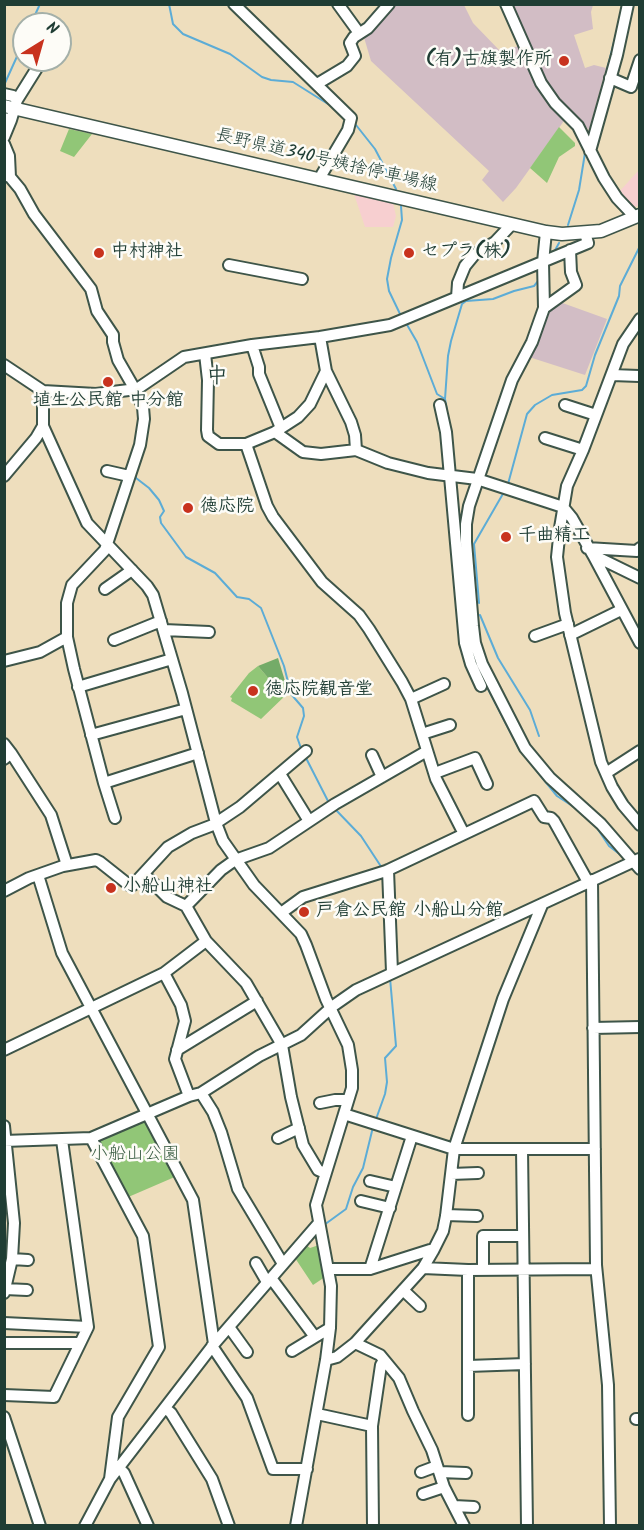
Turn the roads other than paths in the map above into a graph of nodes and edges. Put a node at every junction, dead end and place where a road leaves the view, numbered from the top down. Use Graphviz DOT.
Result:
graph roads {
  1 [pos="234,4"];
  2 [pos="338,4"];
  3 [pos="389,4"];
  4 [pos="506,4"];
  5 [pos="628,4"];
  6 [pos="359,33"];
  7 [pos="639,60"];
  8 [pos="34,72"];
  9 [pos="610,78"];
  10 [pos="317,84"];
  11 [pos="635,89"];
  12 [pos="4,94"];
  13 [pos="10,111"];
  14 [pos="4,137"];
  15 [pos="4,144"];
  16 [pos="590,152"];
  17 [pos="7,176"];
  18 [pos="321,180"];
  19 [pos="637,216"];
  20 [pos="512,224"];
  21 [pos="546,232"];
  22 [pos="585,233"];
  23 [pos="570,250"];
  24 [pos="543,261"];
  25 [pos="229,265"];
  26 [pos="302,279"];
  27 [pos="457,297"];
  28 [pos="544,308"];
  29 [pos="639,319"];
  30 [pos="320,337"];
  31 [pos="252,345"];
  32 [pos="204,354"];
  33 [pos="4,365"];
  34 [pos="326,372"];
  35 [pos="9,375"];
  36 [pos="612,375"];
  37 [pos="639,376"];
  38 [pos="135,389"];
  39 [pos="43,392"];
  40 [pos="440,405"];
  41 [pos="565,405"];
  42 [pos="596,415"];
  43 [pos="43,426"];
  44 [pos="278,430"];
  45 [pos="545,438"];
  46 [pos="246,444"];
  47 [pos="356,450"];
  48 [pos="583,450"];
  49 [pos="107,471"];
  50 [pos="4,476"];
  51 [pos="129,476"];
  52 [pos="453,476"];
  53 [pos="477,479"];
  54 [pos="563,507"];
  55 [pos="106,544"];
  56 [pos="639,548"];
  57 [pos="590,551"];
  58 [pos="132,570"];
  59 [pos="639,578"];
  60 [pos="105,589"];
  61 [pos="621,610"];
  62 [pos="568,624"];
  63 [pos="162,625"];
  64 [pos="208,632"];
  65 [pos="570,635"];
  66 [pos="535,636"];
  67 [pos="68,637"];
  68 [pos="114,640"];
  69 [pos="639,644"];
  70 [pos="172,659"];
  71 [pos="4,661"];
  72 [pos="444,684"];
  73 [pos="481,686"];
  74 [pos="78,687"];
  75 [pos="411,699"];
  76 [pos="186,709"];
  77 [pos="450,725"];
  78 [pos="422,734"];
  79 [pos="91,735"];
  80 [pos="306,751"];
  81 [pos="427,751"];
  82 [pos="639,751"];
  83 [pos="7,752"];
  84 [pos="198,753"];
  85 [pos="372,755"];
  86 [pos="435,773"];
  87 [pos="606,773"];
  88 [pos="280,774"];
  89 [pos="382,777"];
  90 [pos="104,783"];
  91 [pos="487,784"];
  92 [pos="115,818"];
  93 [pos="309,821"];
  94 [pos="216,823"];
  95 [pos="639,825"];
  96 [pos="464,834"];
  97 [pos="235,860"];
  98 [pos="637,863"];
  99 [pos="67,865"];
  100 [pos="385,871"];
  101 [pos="144,874"];
  102 [pos="38,875"];
  103 [pos="590,881"];
  104 [pos="4,891"];
  105 [pos="542,905"];
  106 [pos="186,906"];
  107 [pos="281,913"];
  108 [pos="206,941"];
  109 [pos="392,972"];
  110 [pos="164,973"];
  111 [pos="257,1001"];
  112 [pos="92,1008"];
  113 [pos="330,1008"];
  114 [pos="639,1027"];
  115 [pos="593,1028"];
  116 [pos="282,1045"];
  117 [pos="4,1050"];
  118 [pos="177,1050"];
  119 [pos="201,1093"];
  120 [pos="189,1096"];
  121 [pos="348,1100"];
  122 [pos="320,1103"];
  123 [pos="147,1114"];
  124 [pos="344,1114"];
  125 [pos="4,1126"];
  126 [pos="299,1128"];
  127 [pos="412,1136"];
  128 [pos="91,1138"];
  129 [pos="278,1138"];
  130 [pos="62,1140"];
  131 [pos="5,1141"];
  132 [pos="454,1149"];
  133 [pos="522,1149"];
  134 [pos="595,1149"];
  135 [pos="325,1173"];
  136 [pos="478,1173"];
  137 [pos="451,1174"];
  138 [pos="370,1181"];
  139 [pos="396,1187"];
  140 [pos="361,1201"];
  141 [pos="390,1208"];
  142 [pos="446,1215"];
  143 [pos="477,1216"];
  144 [pos="318,1224"];
  145 [pos="523,1236"];
  146 [pos="434,1251"];
  147 [pos="12,1259"];
  148 [pos="28,1260"];
  149 [pos="256,1263"];
  150 [pos="283,1264"];
  151 [pos="423,1268"];
  152 [pos="328,1269"];
  153 [pos="369,1269"];
  154 [pos="523,1269"];
  155 [pos="596,1269"];
  156 [pos="468,1270"];
  157 [pos="483,1270"];
  158 [pos="271,1281"];
  159 [pos="27,1290"];
  160 [pos="403,1290"];
  161 [pos="5,1291"];
  162 [pos="420,1306"];
  163 [pos="4,1323"];
  164 [pos="88,1327"];
  165 [pos="330,1328"];
  166 [pos="231,1329"];
  167 [pos="315,1337"];
  168 [pos="4,1343"];
  169 [pos="80,1343"];
  170 [pos="355,1343"];
  171 [pos="214,1347"];
  172 [pos="247,1352"];
  173 [pos="291,1352"];
  174 [pos="326,1360"];
  175 [pos="384,1360"];
  176 [pos="525,1364"];
  177 [pos="468,1366"];
  178 [pos="4,1395"];
  179 [pos="168,1410"];
  180 [pos="317,1414"];
  181 [pos="468,1414"];
  182 [pos="4,1417"];
  183 [pos="372,1426"];
  184 [pos="307,1469"];
  185 [pos="438,1469"];
  186 [pos="122,1470"];
  187 [pos="421,1472"];
  188 [pos="466,1473"];
  189 [pos="110,1479"];
  190 [pos="444,1487"];
  191 [pos="423,1494"];
  192 [pos="454,1506"];
  193 [pos="474,1507"];
  194 [pos="40,1526"];
  195 [pos="85,1526"];
  196 [pos="147,1526"];
  197 [pos="229,1526"];
  198 [pos="296,1526"];
  199 [pos="373,1526"];
  200 [pos="464,1526"];
  201 [pos="526,1526"];
  202 [pos="610,1526"];
  1 -- 10 [label="street"];
  2 -- 6 [label="street"];
  3 -- 6 [label="street"];
  4 -- 16 [label="street"];
  5 -- 9 [label="street"];
  6 -- 10 [label="street"];
  7 -- 11 [label="street"];
  8 -- 13 [label="street"];
  9 -- 11 [label="street"];
  9 -- 16 [label="street"];
  10 -- 18 [label="street"];
  12 -- 13 [label="street"];
  13 -- 14 [label="street"];
  13 -- 18 [label="main road, 長野県道340号姨捨停車場線"];
  15 -- 17 [label="street"];
  16 -- 19 [label="street"];
  17 -- 38 [label="street"];
  18 -- 20 [label="main road, 長野県道340号姨捨停車場線"];
  19 -- 22 [label="main road, 長野県道340号姨捨停車場線"];
  20 -- 21 [label="main road, 長野県道340号姨捨停車場線"];
  20 -- 27 [label="street"];
  21 -- 22 [label="main road, 長野県道340号姨捨停車場線"];
  21 -- 24 [label="street"];
  22 -- 23 [label="street"];
  23 -- 24 [label="street"];
  23 -- 28 [label="street"];
  24 -- 27 [label="street"];
  24 -- 28 [label="street"];
  25 -- 26 [label="street"];
  27 -- 30 [label="street"];
  28 -- 53 [label="street"];
  29 -- 36 [label="street"];
  30 -- 31 [label="street"];
  30 -- 34 [label="street"];
  31 -- 32 [label="street"];
  31 -- 44 [label="street"];
  32 -- 38 [label="street"];
  32 -- 46 [label="street"];
  33 -- 35 [label="street"];
  34 -- 44 [label="street"];
  34 -- 47 [label="street"];
  35 -- 39 [label="street"];
  36 -- 37 [label="street"];
  36 -- 42 [label="street"];
  38 -- 39 [label="street"];
  38 -- 51 [label="street"];
  39 -- 43 [label="street"];
  40 -- 52 [label="street"];
  41 -- 42 [label="street"];
  42 -- 48 [label="street"];
  43 -- 50 [label="street"];
  43 -- 55 [label="street"];
  44 -- 46 [label="street"];
  44 -- 47 [label="street"];
  45 -- 48 [label="street"];
  46 -- 75 [label="street"];
  47 -- 52 [label="street"];
  48 -- 54 [label="street"];
  49 -- 51 [label="street"];
  51 -- 55 [label="street"];
  52 -- 53 [label="street"];
  52 -- 73 [label="street"];
  53 -- 54 [label="street"];
  53 -- 98 [label="street"];
  54 -- 57 [label="street"];
  54 -- 62 [label="street"];
  55 -- 58 [label="street"];
  55 -- 67 [label="street"];
  56 -- 57 [label="street"];
  57 -- 59 [label="street"];
  57 -- 61 [label="street"];
  58 -- 60 [label="street"];
  58 -- 63 [label="street"];
  61 -- 65 [label="street"];
  61 -- 69 [label="street"];
  62 -- 65 [label="street"];
  62 -- 66 [label="street"];
  63 -- 64 [label="street"];
  63 -- 68 [label="street"];
  63 -- 70 [label="street"];
  65 -- 87 [label="street"];
  67 -- 71 [label="street"];
  67 -- 74 [label="street"];
  70 -- 74 [label="street"];
  70 -- 76 [label="street"];
  72 -- 75 [label="street"];
  74 -- 79 [label="street"];
  75 -- 78 [label="street"];
  76 -- 79 [label="street"];
  76 -- 84 [label="street"];
  77 -- 78 [label="street"];
  78 -- 81 [label="street"];
  79 -- 90 [label="street"];
  80 -- 88 [label="street"];
  81 -- 86 [label="street"];
  81 -- 89 [label="street"];
  82 -- 87 [label="street"];
  83 -- 99 [label="street"];
  84 -- 90 [label="street"];
  84 -- 94 [label="street"];
  85 -- 89 [label="street"];
  86 -- 91 [label="street"];
  86 -- 96 [label="street"];
  87 -- 95 [label="street"];
  88 -- 93 [label="street"];
  88 -- 94 [label="street"];
  89 -- 93 [label="street"];
  90 -- 92 [label="street"];
  93 -- 97 [label="street"];
  94 -- 97 [label="street"];
  94 -- 101 [label="street"];
  96 -- 100 [label="street"];
  96 -- 103 [label="street"];
  97 -- 106 [label="street"];
  97 -- 107 [label="street"];
  98 -- 103 [label="street"];
  99 -- 101 [label="street"];
  99 -- 102 [label="street"];
  100 -- 107 [label="street"];
  100 -- 109 [label="street"];
  101 -- 106 [label="street"];
  102 -- 104 [label="street"];
  102 -- 112 [label="street"];
  103 -- 105 [label="street"];
  103 -- 115 [label="street"];
  105 -- 109 [label="street"];
  105 -- 132 [label="street"];
  106 -- 108 [label="street"];
  107 -- 113 [label="street"];
  108 -- 110 [label="street"];
  108 -- 111 [label="street"];
  109 -- 113 [label="street"];
  110 -- 112 [label="street"];
  110 -- 118 [label="street"];
  111 -- 116 [label="street"];
  111 -- 118 [label="street"];
  112 -- 117 [label="street"];
  112 -- 123 [label="street"];
  113 -- 116 [label="street"];
  113 -- 121 [label="street"];
  114 -- 115 [label="street"];
  115 -- 134 [label="street"];
  116 -- 119 [label="street"];
  116 -- 126 [label="street"];
  118 -- 120 [label="street"];
  119 -- 120 [label="street"];
  119 -- 150 [label="street"];
  120 -- 123 [label="street"];
  121 -- 122 [label="street"];
  121 -- 124 [label="street"];
  123 -- 128 [label="street"];
  123 -- 171 [label="street"];
  124 -- 127 [label="street"];
  124 -- 135 [label="street"];
  125 -- 131 [label="street"];
  126 -- 129 [label="street"];
  126 -- 135 [label="street"];
  127 -- 132 [label="street"];
  127 -- 139 [label="street"];
  128 -- 130 [label="street"];
  128 -- 189 [label="street"];
  130 -- 131 [label="street"];
  130 -- 164 [label="street"];
  131 -- 147 [label="street"];
  132 -- 133 [label="street"];
  132 -- 137 [label="street"];
  133 -- 134 [label="street"];
  133 -- 145 [label="street"];
  134 -- 155 [label="street"];
  135 -- 144 [label="street"];
  136 -- 137 [label="street"];
  137 -- 142 [label="street"];
  138 -- 139 [label="street"];
  139 -- 141 [label="street"];
  140 -- 141 [label="street"];
  141 -- 153 [label="street"];
  142 -- 143 [label="street"];
  142 -- 146 [label="street"];
  144 -- 150 [label="street"];
  144 -- 152 [label="street"];
  145 -- 154 [label="street"];
  145 -- 157 [label="street"];
  146 -- 151 [label="street"];
  146 -- 153 [label="street"];
  147 -- 148 [label="street"];
  147 -- 161 [label="street"];
  149 -- 158 [label="street"];
  150 -- 158 [label="street"];
  151 -- 156 [label="street"];
  151 -- 160 [label="street"];
  152 -- 153 [label="street"];
  152 -- 165 [label="street"];
  154 -- 155 [label="street"];
  154 -- 157 [label="street"];
  154 -- 176 [label="street"];
  155 -- 202 [label="street"];
  156 -- 157 [label="street"];
  156 -- 177 [label="street"];
  158 -- 166 [label="street"];
  158 -- 167 [label="street"];
  159 -- 161 [label="street"];
  160 -- 162 [label="street"];
  160 -- 170 [label="street"];
  163 -- 164 [label="street"];
  164 -- 169 [label="street"];
  165 -- 167 [label="street"];
  165 -- 174 [label="street"];
  166 -- 171 [label="street"];
  166 -- 172 [label="street"];
  167 -- 173 [label="street"];
  168 -- 169 [label="street"];
  169 -- 178 [label="street"];
  170 -- 174 [label="street"];
  170 -- 175 [label="street"];
  171 -- 179 [label="street"];
  171 -- 184 [label="street"];
  174 -- 180 [label="street"];
  175 -- 183 [label="street"];
  175 -- 185 [label="street"];
  176 -- 177 [label="street"];
  176 -- 201 [label="street"];
  177 -- 181 [label="street"];
  179 -- 186 [label="street"];
  179 -- 197 [label="street"];
  180 -- 183 [label="street"];
  180 -- 184 [label="street"];
  182 -- 194 [label="street"];
  183 -- 199 [label="street"];
  184 -- 198 [label="street"];
  185 -- 187 [label="street"];
  185 -- 188 [label="street"];
  185 -- 190 [label="street"];
  186 -- 189 [label="street"];
  186 -- 196 [label="street"];
  189 -- 195 [label="street"];
  190 -- 191 [label="street"];
  190 -- 192 [label="street"];
  192 -- 193 [label="street"];
  192 -- 200 [label="street"];
}
